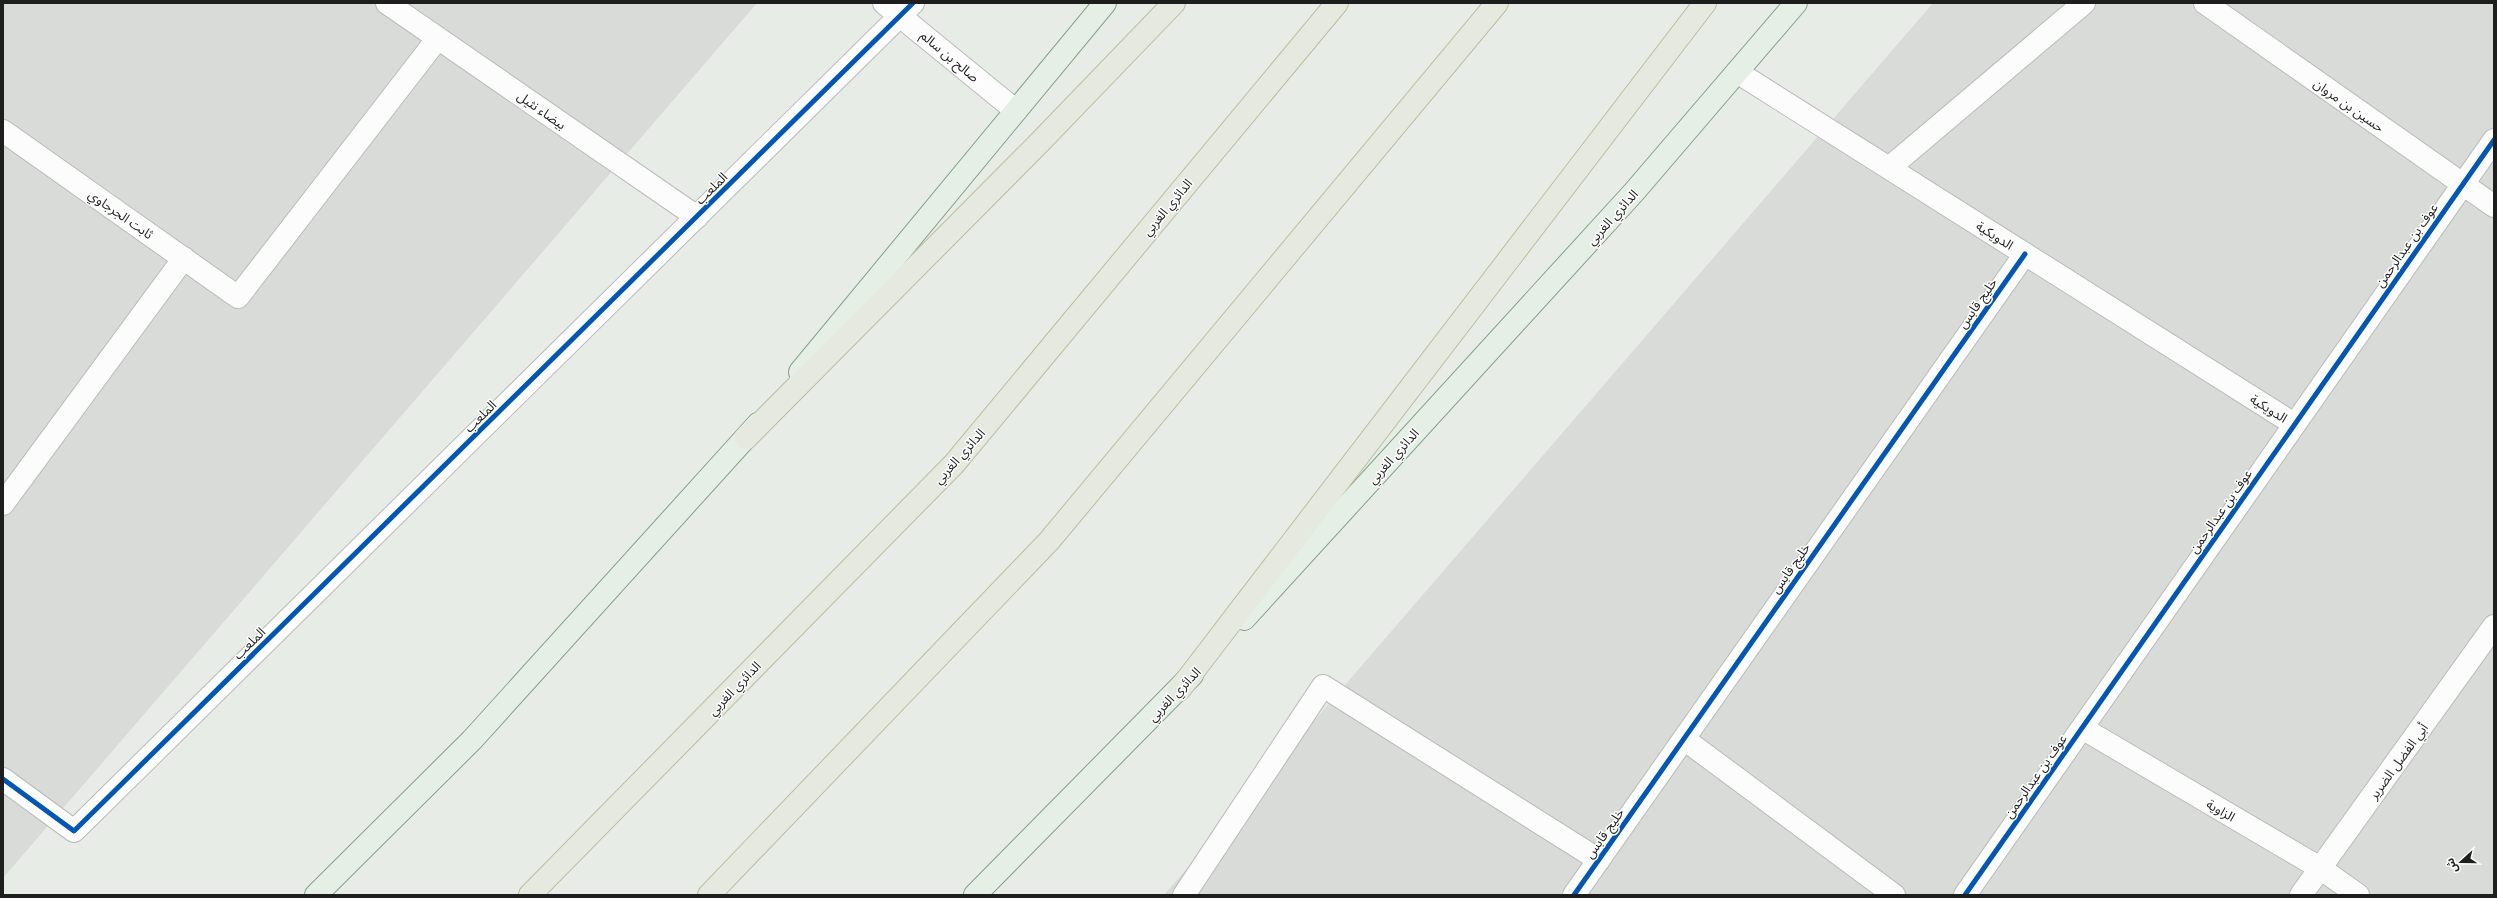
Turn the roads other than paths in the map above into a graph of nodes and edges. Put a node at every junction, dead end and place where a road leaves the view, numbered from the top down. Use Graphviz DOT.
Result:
graph roads {
  1 [pos="388,3"];
  2 [pos="884,3"];
  3 [pos="1105,3"];
  4 [pos="1174,3"];
  5 [pos="1337,3"];
  6 [pos="1497,3"];
  7 [pos="1705,3"];
  8 [pos="1796,3"];
  9 [pos="2084,3"];
  10 [pos="2205,3"];
  11 [pos="908,10"];
  12 [pos="438,38"];
  13 [pos="1737,72"];
  14 [pos="1015,110"];
  15 [pos="3,131"];
  16 [pos="2494,140"];
  17 [pos="1889,168"];
  18 [pos="2462,184"];
  19 [pos="2494,206"];
  20 [pos="697,217"];
  21 [pos="2025,254"];
  22 [pos="184,258"];
  23 [pos="2294,424"];
  24 [pos="746,438"];
  25 [pos="3,504"];
  26 [pos="2494,626"];
  27 [pos="1179,690"];
  28 [pos="2082,728"];
  29 [pos="1684,739"];
  30 [pos="3,779"];
  31 [pos="1599,860"];
  32 [pos="2320,868"];
  33 [pos="316,895"];
  34 [pos="530,895"];
  35 [pos="710,895"];
  36 [pos="976,895"];
  37 [pos="1184,895"];
  38 [pos="1574,895"];
  39 [pos="1894,895"];
  40 [pos="1965,895"];
  41 [pos="2301,895"];
  42 [pos="2358,895"];
  1 -- 12 [label="street, بيضاء نثيل"];
  2 -- 11 [label="street, صالح بن سالم"];
  3 -- 14 [label="main road"];
  4 -- 24 [label="highway"];
  5 -- 34 [label="highway, الدائري الغربي"];
  6 -- 35 [label="highway"];
  7 -- 27 [label="highway"];
  8 -- 13 [label="main road, الدائري الغربي"];
  9 -- 17 [label="street"];
  10 -- 18 [label="street, حسين بن مروان"];
  11 -- 14 [label="street, صالح بن سالم"];
  11 -- 20 [label="street, الملعب"];
  12 -- 20 [label="street, بيضاء نثيل"];
  12 -- 22 [label="street, ثابت الجرجاوي"];
  13 -- 17 [label="street, الدويكية"];
  13 -- 27 [label="main road, الدائري الغربي"];
  14 -- 24 [label="main road"];
  15 -- 22 [label="street, ثابت الجرجاوي"];
  16 -- 18 [label="street, عوف بن عبدالرحمن"];
  17 -- 21 [label="street, الدويكية"];
  18 -- 19 [label="street, حسين بن مروان"];
  18 -- 23 [label="street, عوف بن عبدالرحمن"];
  20 -- 30 [label="street, الملعب"];
  21 -- 23 [label="street, الدويكية"];
  21 -- 29 [label="street, خليج قابس"];
  22 -- 25 [label="street"];
  23 -- 28 [label="street, عوف بن عبدالرحمن"];
  24 -- 33 [label="main road"];
  26 -- 32 [label="street, أبي الفضل الضرير"];
  27 -- 36 [label="main road, الدائري الغربي"];
  28 -- 32 [label="street, الزاوية"];
  28 -- 40 [label="street, عوف بن عبدالرحمن"];
  29 -- 31 [label="street, خليج قابس"];
  29 -- 39 [label="street"];
  31 -- 37 [label="street"];
  31 -- 38 [label="street, خليج قابس"];
  32 -- 41 [label="street, أبي الفضل الضرير"];
  32 -- 42 [label="street, الزاوية"];
}
